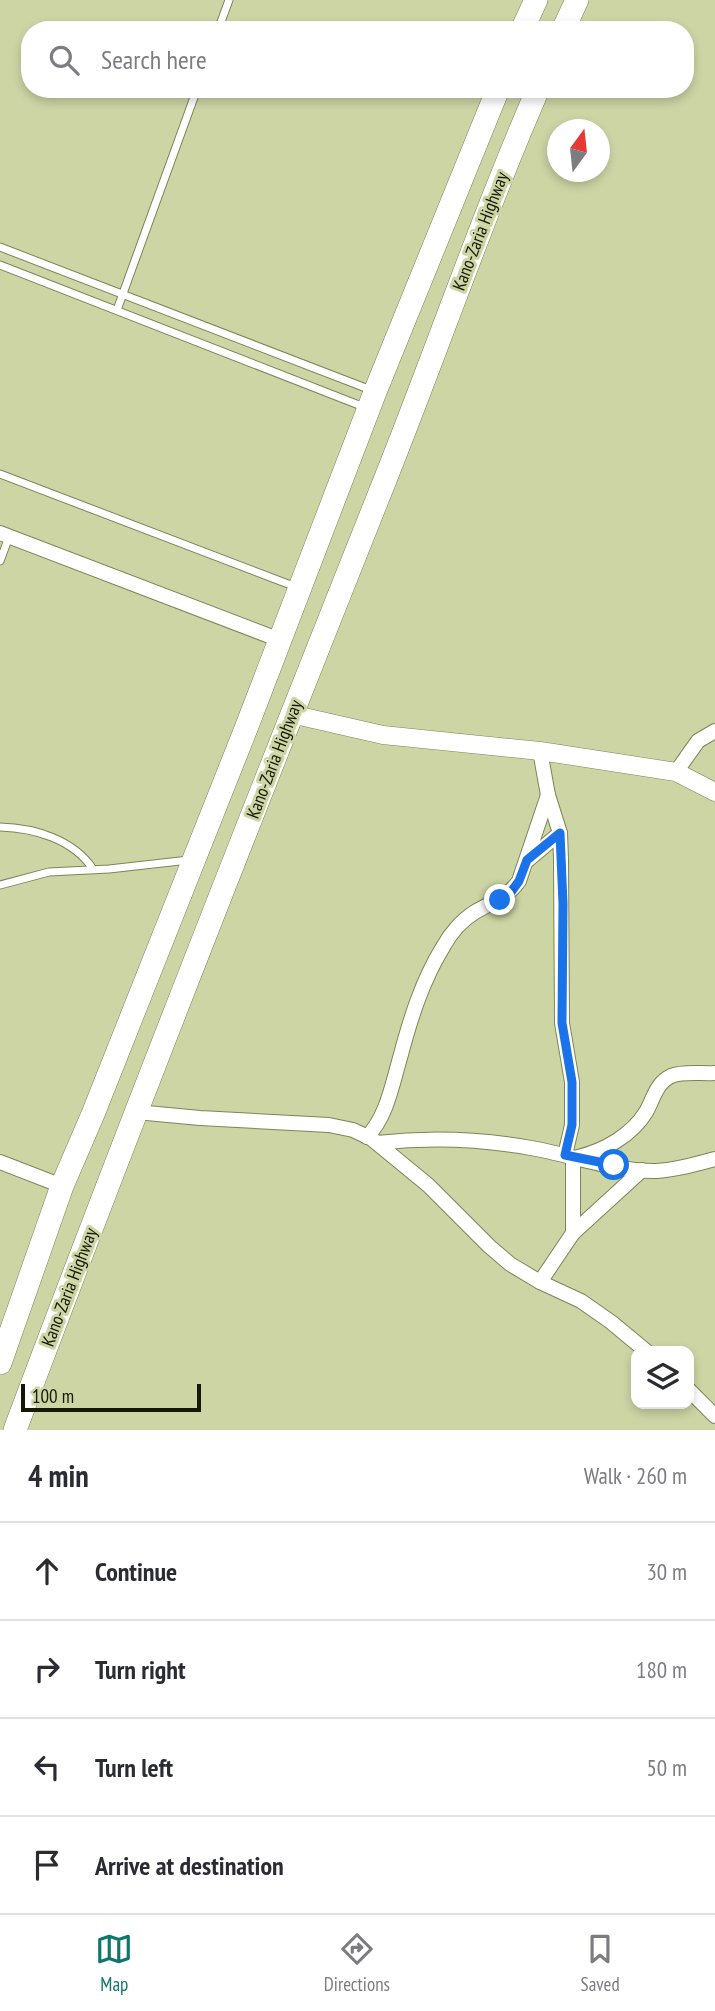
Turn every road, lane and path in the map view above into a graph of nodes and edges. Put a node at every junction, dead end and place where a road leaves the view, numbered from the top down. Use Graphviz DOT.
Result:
graph roads {
  1 [pos="229,0"];
  2 [pos="536,0"];
  3 [pos="577,0"];
  4 [pos="221,21"];
  5 [pos="526,21"];
  6 [pos="567,21"];
  7 [pos="194,98"];
  8 [pos="494,98"];
  9 [pos="534,98"];
  10 [pos="0,247"];
  11 [pos="0,265"];
  12 [pos="125,294"];
  13 [pos="117,310"];
  14 [pos="372,400"];
  15 [pos="0,474"];
  16 [pos="5,535"];
  17 [pos="0,561"];
  18 [pos="300,589"];
  19 [pos="280,640"];
  20 [pos="291,713"];
  21 [pos="715,731"];
  22 [pos="540,751"];
  23 [pos="676,772"];
  24 [pos="715,792"];
  25 [pos="548,795"];
  26 [pos="0,827"];
  27 [pos="560,833"];
  28 [pos="193,859"];
  29 [pos="527,860"];
  30 [pos="93,869"];
  31 [pos="0,885"];
  32 [pos="715,1073"];
  33 [pos="136,1112"];
  34 [pos="372,1140"];
  35 [pos="569,1156"];
  36 [pos="715,1159"];
  37 [pos="0,1162"];
  38 [pos="642,1170"];
  39 [pos="62,1186"];
  40 [pos="573,1233"];
  41 [pos="540,1282"];
  42 [pos="14,1318"];
  43 [pos="51,1334"];
  44 [pos="640,1346"];
  45 [pos="0,1363"];
  46 [pos="694,1395"];
  47 [pos="715,1416"];
  48 [pos="15,1430"];
  1 -- 4 [label="lane"];
  2 -- 5 [label="highway"];
  3 -- 6 [label="highway"];
  7 -- 12 [label="lane"];
  8 -- 14 [label="highway, Kano-Zaria Highway"];
  9 -- 20 [label="highway, Kano-Zaria Highway"];
  10 -- 12 [label="lane"];
  11 -- 13 [label="lane"];
  12 -- 13 [label="lane"];
  12 -- 14 [label="lane"];
  13 -- 14 [label="lane"];
  14 -- 18 [label="highway, Kano-Zaria Highway"];
  15 -- 18 [label="lane"];
  16 -- 17 [label="lane"];
  16 -- 19 [label="street"];
  18 -- 19 [label="highway, Kano-Zaria Highway"];
  19 -- 28 [label="highway, Kano-Zaria Highway"];
  20 -- 22 [label="street"];
  20 -- 33 [label="highway, Kano-Zaria Highway"];
  21 -- 23 [label="street"];
  22 -- 23 [label="street"];
  22 -- 25 [label="street"];
  23 -- 24 [label="street"];
  25 -- 27 [label="street"];
  25 -- 29 [label="street"];
  26 -- 30 [label="lane"];
  27 -- 29 [label="street"];
  27 -- 35 [label="street"];
  28 -- 30 [label="lane"];
  28 -- 39 [label="highway, Kano-Zaria Highway"];
  29 -- 34 [label="street"];
  30 -- 31 [label="lane"];
  32 -- 35 [label="street"];
  33 -- 34 [label="street"];
  33 -- 43 [label="highway, Kano-Zaria Highway"];
  34 -- 35 [label="street"];
  34 -- 41 [label="street"];
  35 -- 38 [label="street"];
  35 -- 40 [label="street"];
  36 -- 38 [label="street"];
  37 -- 39 [label="street"];
  38 -- 40 [label="street"];
  39 -- 42 [label="highway, Kano-Zaria Highway"];
  40 -- 41 [label="street"];
  41 -- 44 [label="street"];
  42 -- 43 [label="highway"];
  42 -- 45 [label="highway, Kano-Zaria Highway"];
  43 -- 48 [label="highway, Kano-Zaria Highway"];
  46 -- 47 [label="street"];
}
